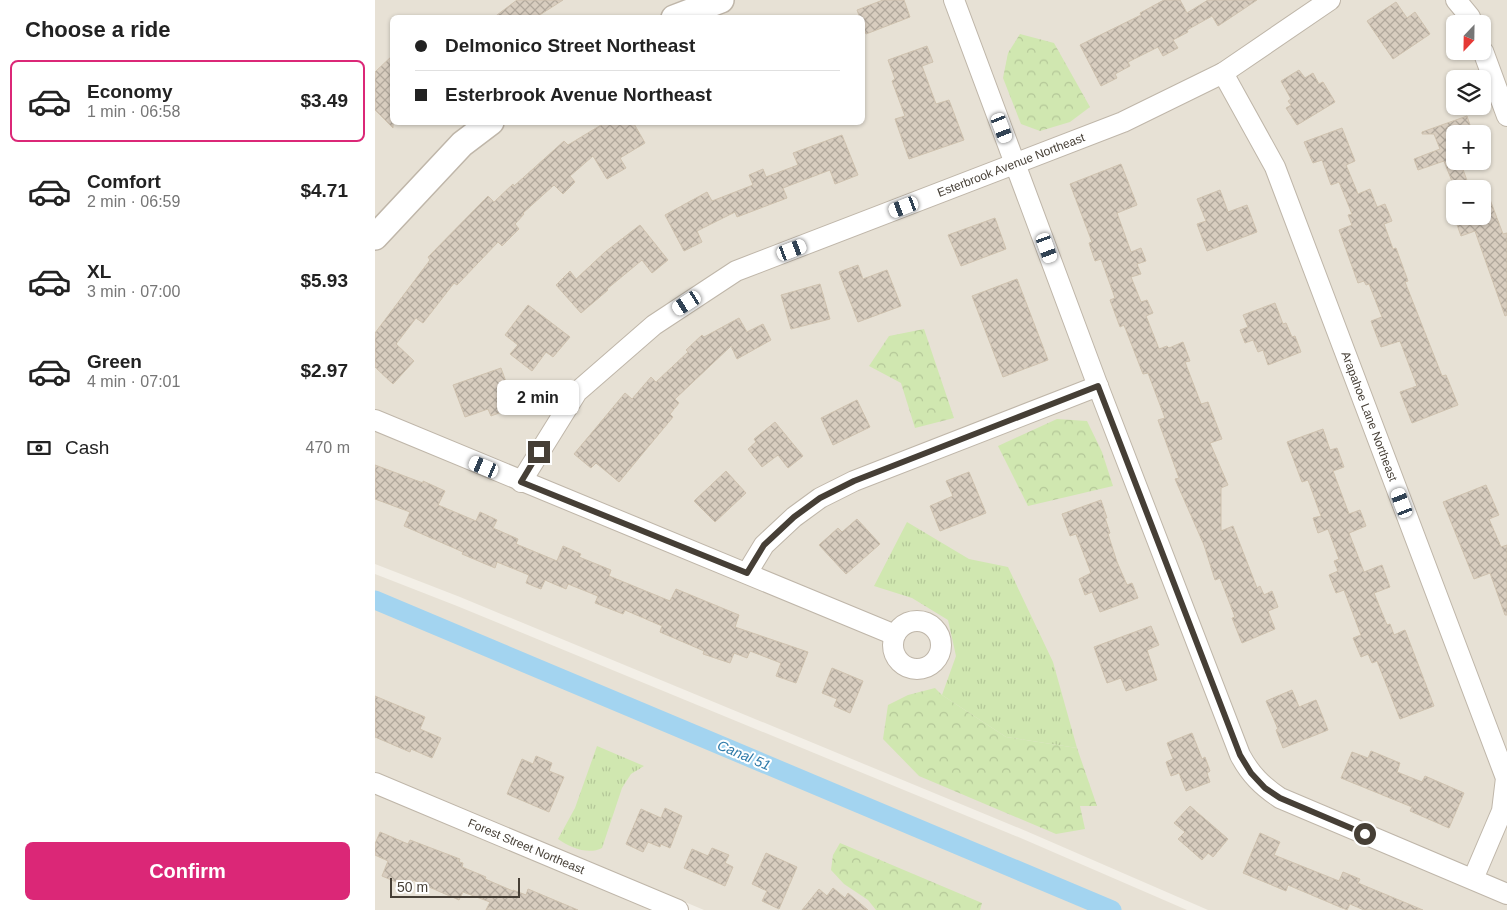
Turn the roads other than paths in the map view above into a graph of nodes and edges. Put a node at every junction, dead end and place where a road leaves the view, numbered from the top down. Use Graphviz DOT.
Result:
graph roads {
  1 [pos="721,0"];
  2 [pos="954,0"];
  3 [pos="1330,0"];
  4 [pos="1456,0"];
  5 [pos="682,15"];
  6 [pos="1468,15"];
  7 [pos="1486,60"];
  8 [pos="1223,73"];
  9 [pos="1507,116"];
  10 [pos="487,125"];
  11 [pos="1016,164"];
  12 [pos="375,237"];
  13 [pos="1098,386"];
  14 [pos="375,420"];
  15 [pos="521,482"];
  16 [pos="747,573"];
  17 [pos="895,635"];
  18 [pos="375,782"];
  19 [pos="1473,879"];
  20 [pos="1507,894"];
  21 [pos="678,910"];
  1 -- 5 [label="street"];
  2 -- 11 [label="street"];
  3 -- 8 [label="street, Esterbrook Avenue Northeast"];
  4 -- 6 [label="street"];
  7 -- 9 [label="street"];
  8 -- 11 [label="street, Esterbrook Avenue Northeast"];
  8 -- 19 [label="street, Arapahoe Lane Northeast"];
  10 -- 12 [label="street"];
  11 -- 13 [label="street"];
  11 -- 15 [label="street, Esterbrook Avenue Northeast"];
  13 -- 16 [label="street"];
  13 -- 19 [label="street"];
  14 -- 15 [label="street"];
  15 -- 16 [label="street"];
  16 -- 17 [label="street"];
  18 -- 21 [label="street, Forest Street Northeast"];
  19 -- 20 [label="street"];
}
